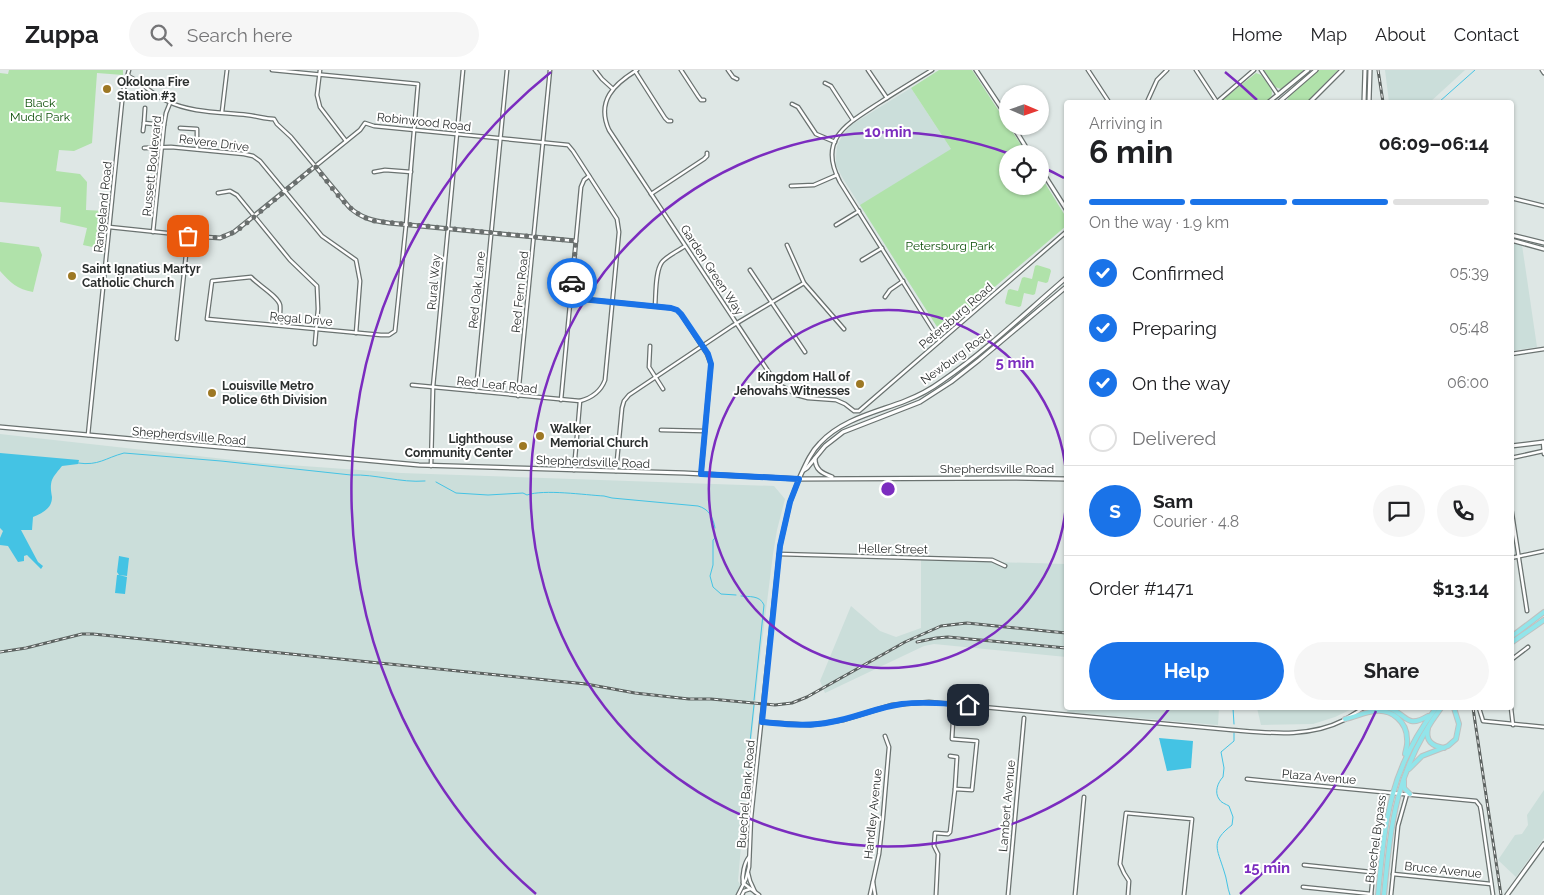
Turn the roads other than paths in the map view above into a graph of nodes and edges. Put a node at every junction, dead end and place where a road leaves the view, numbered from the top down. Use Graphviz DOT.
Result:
graph roads {
  1 [pos="129,70"];
  2 [pos="226,70"];
  3 [pos="272,70"];
  4 [pos="278,70"];
  5 [pos="320,70"];
  6 [pos="463,70"];
  7 [pos="507,70"];
  8 [pos="550,70"];
  9 [pos="595,70"];
  10 [pos="681,70"];
  11 [pos="728,70"];
  12 [pos="868,70"];
  13 [pos="932,70"];
  14 [pos="976,70"];
  15 [pos="1088,70"];
  16 [pos="1167,70"];
  17 [pos="1196,70"];
  18 [pos="1254,70"];
  19 [pos="1261,70"];
  20 [pos="1308,70"];
  21 [pos="1316,70"];
  22 [pos="1342,70"];
  23 [pos="1365,70"];
  24 [pos="1370,70"];
  25 [pos="636,71"];
  26 [pos="319,74"];
  27 [pos="128,76"];
  28 [pos="737,79"];
  29 [pos="825,83"];
  30 [pos="612,89"];
  31 [pos="1278,95"];
  32 [pos="887,98"];
  33 [pos="704,100"];
  34 [pos="1108,100"];
  35 [pos="1148,100"];
  36 [pos="1216,100"];
  37 [pos="1219,100"];
  38 [pos="1272,100"];
  39 [pos="1283,100"];
  40 [pos="1312,100"];
  41 [pos="1364,100"];
  42 [pos="1369,100"];
  43 [pos="170,103"];
  44 [pos="792,104"];
  45 [pos="999,104"];
  46 [pos="145,108"];
  47 [pos="222,112"];
  48 [pos="854,120"];
  49 [pos="670,121"];
  50 [pos="144,123"];
  51 [pos="164,125"];
  52 [pos="180,128"];
  53 [pos="415,130"];
  54 [pos="143,131"];
  55 [pos="457,134"];
  56 [pos="500,138"];
  57 [pos="346,141"];
  58 [pos="543,142"];
  59 [pos="835,142"];
  60 [pos="162,147"];
  61 [pos="144,148"];
  62 [pos="197,149"];
  63 [pos="707,153"];
  64 [pos="315,166"];
  65 [pos="374,172"];
  66 [pos="411,172"];
  67 [pos="836,175"];
  68 [pos="590,176"];
  69 [pos="1049,182"];
  70 [pos="791,186"];
  71 [pos="285,192"];
  72 [pos="218,193"];
  73 [pos="651,194"];
  74 [pos="1514,199"];
  75 [pos="1064,206"];
  76 [pos="1544,206"];
  77 [pos="859,211"];
  78 [pos="255,216"];
  79 [pos="406,225"];
  80 [pos="836,225"];
  81 [pos="109,228"];
  82 [pos="448,229"];
  83 [pos="154,232"];
  84 [pos="491,233"];
  85 [pos="1064,234"];
  86 [pos="188,236"];
  87 [pos="1514,236"];
  88 [pos="534,237"];
  89 [pos="576,241"];
  90 [pos="1514,241"];
  91 [pos="1544,243"];
  92 [pos="787,245"];
  93 [pos="685,246"];
  94 [pos="882,248"];
  95 [pos="1544,249"];
  96 [pos="862,260"];
  97 [pos="750,270"];
  98 [pos="1064,280"];
  99 [pos="903,281"];
  100 [pos="804,283"];
  101 [pos="1064,289"];
  102 [pos="885,297"];
  103 [pos="571,298"];
  104 [pos="613,302"];
  105 [pos="772,303"];
  106 [pos="655,306"];
  107 [pos="737,324"];
  108 [pos="279,325"];
  109 [pos="316,329"];
  110 [pos="844,329"];
  111 [pos="356,333"];
  112 [pos="177,339"];
  113 [pos="940,341"];
  114 [pos="315,344"];
  115 [pos="650,346"];
  116 [pos="702,346"];
  117 [pos="1544,349"];
  118 [pos="805,352"];
  119 [pos="1514,354"];
  120 [pos="655,377"];
  121 [pos="412,385"];
  122 [pos="433,387"];
  123 [pos="663,389"];
  124 [pos="476,391"];
  125 [pos="518,396"];
  126 [pos="561,400"];
  127 [pos="580,402"];
  128 [pos="856,412"];
  129 [pos="0,427"];
  130 [pos="661,430"];
  131 [pos="705,431"];
  132 [pos="88,435"];
  133 [pos="1543,442"];
  134 [pos="1514,446"];
  135 [pos="1544,452"];
  136 [pos="815,457"];
  137 [pos="1514,457"];
  138 [pos="431,466"];
  139 [pos="574,470"];
  140 [pos="803,470"];
  141 [pos="616,471"];
  142 [pos="701,474"];
  143 [pos="799,479"];
  144 [pos="838,479"];
  145 [pos="1064,479"];
  146 [pos="1514,528"];
  147 [pos="1544,551"];
  148 [pos="779,554"];
  149 [pos="1518,556"];
  150 [pos="1514,557"];
  151 [pos="1005,566"];
  152 [pos="1527,610"];
  153 [pos="1544,612"];
  154 [pos="1544,620"];
  155 [pos="1514,635"];
  156 [pos="1514,641"];
  157 [pos="1528,647"];
  158 [pos="1514,658"];
  159 [pos="954,704"];
  160 [pos="1361,710"];
  161 [pos="1392,710"];
  162 [pos="1434,710"];
  163 [pos="1439,710"];
  164 [pos="1455,710"];
  165 [pos="1479,710"];
  166 [pos="1511,710"];
  167 [pos="1430,715"];
  168 [pos="1024,718"];
  169 [pos="1345,719"];
  170 [pos="1432,720"];
  171 [pos="762,722"];
  172 [pos="1513,724"];
  173 [pos="1544,728"];
  174 [pos="885,736"];
  175 [pos="1444,748"];
  176 [pos="950,756"];
  177 [pos="1404,761"];
  178 [pos="1404,775"];
  179 [pos="1247,779"];
  180 [pos="955,789"];
  181 [pos="1392,792"];
  182 [pos="1399,793"];
  183 [pos="1409,794"];
  184 [pos="1084,797"];
  185 [pos="1544,844"];
  186 [pos="749,857"];
  187 [pos="1304,865"];
  188 [pos="748,872"];
  189 [pos="1393,874"];
  190 [pos="873,881"];
  191 [pos="743,883"];
  192 [pos="1492,884"];
  193 [pos="1303,887"];
  194 [pos="751,889"];
  195 [pos="755,892"];
  196 [pos="1371,894"];
  197 [pos="740,895"];
  198 [pos="759,895"];
  199 [pos="870,895"];
  200 [pos="875,895"];
  201 [pos="936,895"];
  202 [pos="1008,895"];
  203 [pos="1075,895"];
  204 [pos="1128,895"];
  205 [pos="1184,895"];
  206 [pos="1378,895"];
  207 [pos="1384,895"];
  208 [pos="1391,895"];
  209 [pos="1493,895"];
  210 [pos="1508,895"];
  1 -- 27 [label="street, Rangeland Road"];
  2 -- 47 [label="street"];
  3 -- 4 [label="street"];
  4 -- 26 [label="street"];
  5 -- 26 [label="street"];
  6 -- 55 [label="street, Rural Way"];
  7 -- 56 [label="street, Red Oak Lane"];
  8 -- 58 [label="street, Red Fern Road"];
  9 -- 30 [label="street"];
  10 -- 33 [label="street"];
  11 -- 28 [label="street"];
  12 -- 32 [label="street"];
  13 -- 32 [label="street"];
  14 -- 45 [label="main road"];
  15 -- 34 [label="street"];
  16 -- 35 [label="street"];
  17 -- 36 [label="street"];
  18 -- 37 [label="street"];
  19 -- 31 [label="street"];
  20 -- 31 [label="main road"];
  21 -- 39 [label="main road"];
  22 -- 40 [label="main road"];
  23 -- 41 [label="main road"];
  24 -- 42 [label="main road"];
  25 -- 30 [label="street"];
  25 -- 49 [label="street"];
  26 -- 53 [label="street"];
  26 -- 57 [label="street"];
  27 -- 43 [label="street"];
  27 -- 81 [label="street, Rangeland Road"];
  29 -- 48 [label="street"];
  30 -- 73 [label="street, Garden Green Way"];
  31 -- 38 [label="main road"];
  32 -- 48 [label="street"];
  43 -- 47 [label="street"];
  43 -- 51 [label="street, Russett Boulevard"];
  44 -- 59 [label="street"];
  46 -- 50 [label="street"];
  47 -- 64 [label="street"];
  48 -- 59 [label="street"];
  50 -- 51 [label="street"];
  50 -- 54 [label="street"];
  51 -- 60 [label="street, Russett Boulevard"];
  52 -- 62 [label="street"];
  53 -- 55 [label="street, Robinwood Road"];
  53 -- 57 [label="street, Robinwood Road"];
  53 -- 66 [label="street"];
  55 -- 56 [label="street, Robinwood Road"];
  55 -- 82 [label="street, Rural Way"];
  56 -- 58 [label="street, Robinwood Road"];
  56 -- 84 [label="street, Red Oak Lane"];
  57 -- 64 [label="street, Robinwood Road"];
  58 -- 68 [label="street, Robinwood Road"];
  58 -- 88 [label="street, Red Fern Road"];
  59 -- 67 [label="street"];
  60 -- 61 [label="street, Revere Drive"];
  60 -- 62 [label="street, Revere Drive"];
  60 -- 83 [label="street, Russett Boulevard"];
  62 -- 71 [label="street, Revere Drive"];
  63 -- 73 [label="street"];
  64 -- 71 [label="street, Robinwood Road"];
  64 -- 79 [label="street"];
  65 -- 66 [label="street"];
  66 -- 79 [label="street"];
  67 -- 70 [label="street"];
  67 -- 77 [label="street"];
  68 -- 89 [label="street"];
  68 -- 104 [label="street, Robinwood Road"];
  69 -- 75 [label="main road"];
  71 -- 78 [label="street, Robinwood Road"];
  71 -- 111 [label="street, Revere Drive"];
  72 -- 78 [label="street"];
  73 -- 93 [label="street, Garden Green Way"];
  74 -- 76 [label="street"];
  77 -- 80 [label="street"];
  77 -- 94 [label="street"];
  78 -- 86 [label="street, Robinwood Road"];
  78 -- 109 [label="street"];
  79 -- 82 [label="street"];
  79 -- 111 [label="street, Regal Drive"];
  81 -- 83 [label="street, Robinwood Road"];
  81 -- 132 [label="street, Rangeland Road"];
  82 -- 84 [label="street"];
  82 -- 122 [label="street, Rural Way"];
  83 -- 86 [label="street, Robinwood Road"];
  84 -- 88 [label="street"];
  84 -- 124 [label="street, Red Oak Lane"];
  85 -- 113 [label="street, Petersburg Road"];
  86 -- 112 [label="street"];
  87 -- 91 [label="main road"];
  88 -- 89 [label="street"];
  88 -- 125 [label="street, Red Fern Road"];
  89 -- 103 [label="street"];
  90 -- 95 [label="main road"];
  92 -- 100 [label="street"];
  93 -- 106 [label="street"];
  93 -- 107 [label="street, Garden Green Way"];
  94 -- 96 [label="street"];
  94 -- 99 [label="street"];
  97 -- 105 [label="street"];
  98 -- 140 [label="main road, Newburg Road"];
  99 -- 102 [label="street"];
  99 -- 113 [label="street"];
  100 -- 105 [label="street"];
  100 -- 110 [label="street"];
  101 -- 136 [label="main road, Newburg Road"];
  103 -- 104 [label="street"];
  103 -- 126 [label="street"];
  104 -- 106 [label="street"];
  104 -- 127 [label="street"];
  105 -- 107 [label="street"];
  105 -- 118 [label="street"];
  106 -- 116 [label="street"];
  107 -- 116 [label="street"];
  107 -- 128 [label="street, Garden Green Way"];
  108 -- 108 [label="street, Regal Drive"];
  108 -- 109 [label="street, Regal Drive"];
  109 -- 111 [label="street, Regal Drive"];
  109 -- 114 [label="street"];
  113 -- 128 [label="street, Petersburg Road"];
  115 -- 120 [label="street"];
  116 -- 120 [label="street"];
  116 -- 131 [label="street"];
  117 -- 119 [label="street"];
  120 -- 123 [label="street"];
  120 -- 141 [label="street"];
  121 -- 122 [label="street, Red Leaf Road"];
  122 -- 124 [label="street, Red Leaf Road"];
  122 -- 138 [label="street, Rural Way"];
  124 -- 125 [label="street, Red Leaf Road"];
  125 -- 126 [label="street, Red Leaf Road"];
  126 -- 127 [label="street, Red Leaf Road"];
  127 -- 139 [label="street"];
  129 -- 132 [label="main road, Shepherdsville Road"];
  130 -- 131 [label="street"];
  131 -- 142 [label="street"];
  132 -- 138 [label="main road, Shepherdsville Road"];
  133 -- 134 [label="main road"];
  133 -- 135 [label="street"];
  135 -- 137 [label="street"];
  136 -- 140 [label="main road, Newburg Road"];
  136 -- 144 [label="main road"];
  138 -- 139 [label="main road, Shepherdsville Road"];
  139 -- 141 [label="main road, Shepherdsville Road"];
  140 -- 143 [label="main road, Newburg Road"];
  141 -- 142 [label="main road, Shepherdsville Road"];
  142 -- 143 [label="main road, Shepherdsville Road"];
  143 -- 144 [label="main road, Shepherdsville Road"];
  143 -- 148 [label="street, Buechel Bank Road"];
  144 -- 145 [label="main road, Shepherdsville Road"];
  146 -- 149 [label="street"];
  147 -- 149 [label="street"];
  148 -- 151 [label="street, Heller Street"];
  148 -- 171 [label="street, Buechel Bank Road"];
  149 -- 150 [label="street"];
  149 -- 152 [label="street"];
  153 -- 155 [label="main road"];
  154 -- 156 [label="main road"];
  157 -- 158 [label="street"];
  159 -- 169 [label="street"];
  159 -- 171 [label="street"];
  159 -- 180 [label="street"];
  160 -- 169 [label="street"];
  161 -- 167 [label="main road"];
  162 -- 167 [label="main road, Buechel Bypass"];
  163 -- 170 [label="main road, Buechel Bypass"];
  164 -- 175 [label="main road"];
  165 -- 172 [label="street"];
  166 -- 172 [label="street"];
  167 -- 177 [label="main road, Buechel Bypass"];
  168 -- 202 [label="street, Lambert Avenue"];
  169 -- 177 [label="main road"];
  170 -- 175 [label="main road"];
  170 -- 178 [label="main road, Buechel Bypass"];
  171 -- 186 [label="street, Buechel Bank Road"];
  172 -- 173 [label="street"];
  174 -- 190 [label="street, Handley Avenue"];
  175 -- 178 [label="main road"];
  176 -- 180 [label="street"];
  177 -- 181 [label="main road, Buechel Bypass"];
  178 -- 182 [label="main road, Buechel Bypass"];
  178 -- 183 [label="main road"];
  179 -- 181 [label="street, Plaza Avenue"];
  180 -- 201 [label="street"];
  181 -- 182 [label="street, Plaza Avenue"];
  181 -- 206 [label="main road, Buechel Bypass"];
  182 -- 183 [label="street, Plaza Avenue"];
  182 -- 207 [label="main road, Buechel Bypass"];
  183 -- 189 [label="street"];
  183 -- 192 [label="street, Plaza Avenue"];
  184 -- 203 [label="street"];
  185 -- 210 [label="main road"];
  186 -- 188 [label="street, Buechel Bank Road"];
  186 -- 191 [label="street"];
  187 -- 196 [label="street"];
  188 -- 191 [label="street, Buechel Bank Road"];
  188 -- 195 [label="street"];
  189 -- 192 [label="street, Bruce Avenue"];
  189 -- 208 [label="street"];
  190 -- 199 [label="street, Handley Avenue"];
  190 -- 200 [label="street"];
  191 -- 194 [label="street"];
  191 -- 197 [label="street"];
  192 -- 209 [label="street"];
  193 -- 196 [label="street"];
  194 -- 195 [label="street"];
  194 -- 197 [label="street"];
  195 -- 198 [label="street"];
  204 -- 205 [label="street"];
}
